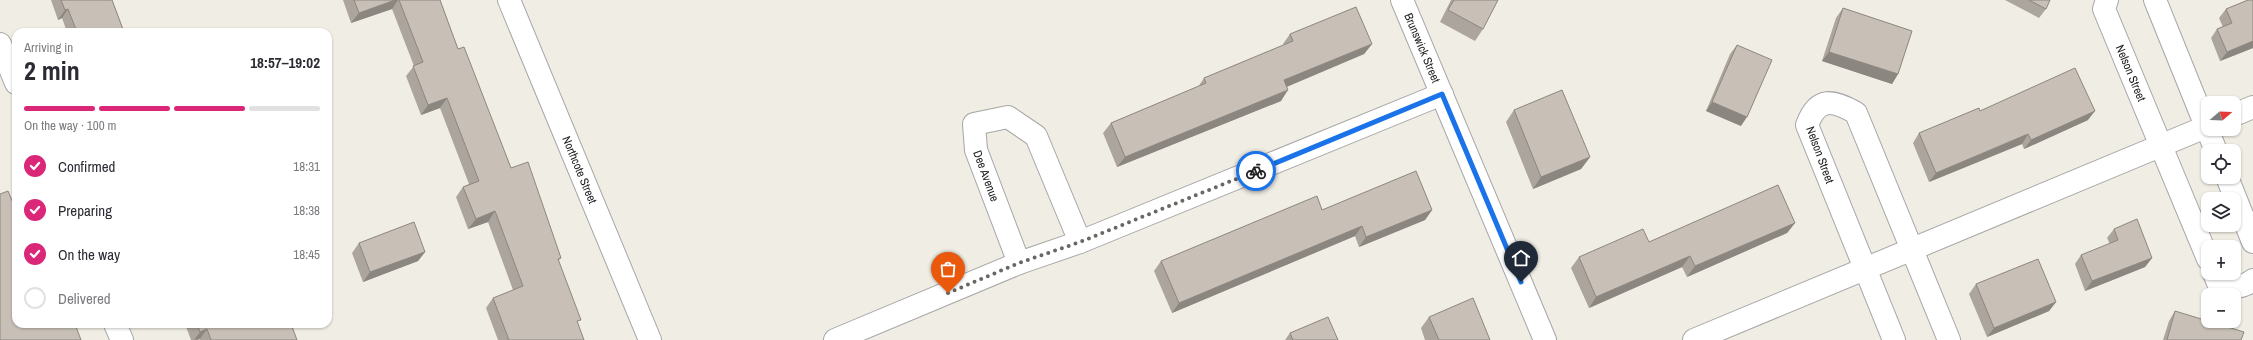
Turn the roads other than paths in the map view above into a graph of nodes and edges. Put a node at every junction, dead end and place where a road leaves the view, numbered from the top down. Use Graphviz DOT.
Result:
graph roads {
  1 [pos="509,0"];
  2 [pos="1402,0"];
  3 [pos="2107,0"];
  4 [pos="2155,0"];
  5 [pos="0,44"];
  6 [pos="12,73"];
  7 [pos="1442,94"];
  8 [pos="2253,107"];
  9 [pos="2201,111"];
  10 [pos="2241,112"];
  11 [pos="2201,128"];
  12 [pos="2161,145"];
  13 [pos="2230,184"];
  14 [pos="1080,242"];
  15 [pos="2253,242"];
  16 [pos="2201,243"];
  17 [pos="1912,249"];
  18 [pos="1019,263"];
  19 [pos="1865,269"];
  20 [pos="2217,280"];
  21 [pos="2253,280"];
  22 [pos="117,328"];
  23 [pos="122,340"];
  24 [pos="650,340"];
  25 [pos="835,340"];
  26 [pos="1545,340"];
  27 [pos="1694,340"];
  28 [pos="1894,340"];
  29 [pos="1949,340"];
  1 -- 24 [label="street, Northcote Street"];
  2 -- 7 [label="street, Brunswick Street"];
  3 -- 12 [label="street, Nelson Street"];
  4 -- 9 [label="street"];
  5 -- 6 [label="street"];
  7 -- 14 [label="street"];
  7 -- 26 [label="street, Brunswick Street"];
  8 -- 10 [label="street"];
  11 -- 12 [label="street"];
  12 -- 16 [label="street, Nelson Street"];
  12 -- 17 [label="street"];
  13 -- 15 [label="street"];
  14 -- 18 [label="street"];
  14 -- 18 [label="street, Dee Avenue"];
  17 -- 19 [label="street"];
  17 -- 19 [label="street, Nelson Street"];
  17 -- 29 [label="street, Nelson Street"];
  18 -- 25 [label="street"];
  19 -- 27 [label="street"];
  19 -- 28 [label="street, Nelson Street"];
  20 -- 21 [label="street"];
  22 -- 23 [label="street"];
}
